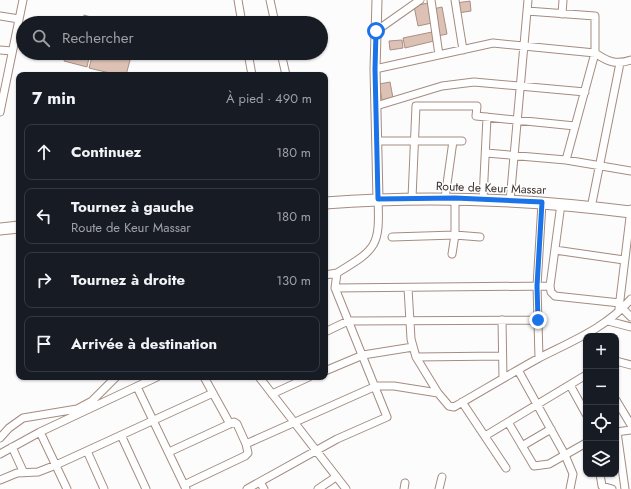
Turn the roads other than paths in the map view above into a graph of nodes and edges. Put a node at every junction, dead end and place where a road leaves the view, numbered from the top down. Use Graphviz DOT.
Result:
graph roads {
  1 [pos="23,0"];
  2 [pos="238,0"];
  3 [pos="270,0"];
  4 [pos="377,0"];
  5 [pos="420,0"];
  6 [pos="431,0"];
  7 [pos="455,0"];
  8 [pos="528,0"];
  9 [pos="563,0"];
  10 [pos="527,10"];
  11 [pos="562,14"];
  12 [pos="0,16"];
  13 [pos="20,16"];
  14 [pos="241,16"];
  15 [pos="273,16"];
  16 [pos="16,19"];
  17 [pos="376,31"];
  18 [pos="16,33"];
  19 [pos="524,46"];
  20 [pos="0,50"];
  21 [pos="463,50"];
  22 [pos="12,51"];
  23 [pos="595,53"];
  24 [pos="439,55"];
  25 [pos="249,60"];
  26 [pos="283,60"];
  27 [pos="631,60"];
  28 [pos="620,63"];
  29 [pos="375,69"];
  30 [pos="251,72"];
  31 [pos="285,72"];
  32 [pos="3,83"];
  33 [pos="520,86"];
  34 [pos="585,92"];
  35 [pos="376,106"];
  36 [pos="0,112"];
  37 [pos="487,117"];
  38 [pos="517,120"];
  39 [pos="575,126"];
  40 [pos="377,141"];
  41 [pos="414,141"];
  42 [pos="453,141"];
  43 [pos="462,141"];
  44 [pos="486,153"];
  45 [pos="514,156"];
  46 [pos="566,160"];
  47 [pos="600,166"];
  48 [pos="631,171"];
  49 [pos="412,198"];
  50 [pos="450,198"];
  51 [pos="378,199"];
  52 [pos="483,199"];
  53 [pos="510,201"];
  54 [pos="542,202"];
  55 [pos="328,203"];
  56 [pos="561,204"];
  57 [pos="591,208"];
  58 [pos="631,211"];
  59 [pos="16,227"];
  60 [pos="0,229"];
  61 [pos="455,235"];
  62 [pos="392,236"];
  63 [pos="480,237"];
  64 [pos="554,250"];
  65 [pos="452,254"];
  66 [pos="624,260"];
  67 [pos="337,273"];
  68 [pos="328,274"];
  69 [pos="537,286"];
  70 [pos="550,286"];
  71 [pos="335,288"];
  72 [pos="408,288"];
  73 [pos="631,300"];
  74 [pos="620,308"];
  75 [pos="631,317"];
  76 [pos="502,320"];
  77 [pos="538,320"];
  78 [pos="348,321"];
  79 [pos="409,321"];
  80 [pos="608,321"];
  81 [pos="631,327"];
  82 [pos="328,331"];
  83 [pos="597,333"];
  84 [pos="583,339"];
  85 [pos="413,347"];
  86 [pos="363,355"];
  87 [pos="502,356"];
  88 [pos="416,357"];
  89 [pos="539,358"];
  90 [pos="619,362"];
  91 [pos="631,365"];
  92 [pos="328,369"];
  93 [pos="518,370"];
  94 [pos="583,377"];
  95 [pos="503,378"];
  96 [pos="113,380"];
  97 [pos="151,380"];
  98 [pos="206,380"];
  99 [pos="261,380"];
  100 [pos="302,380"];
  101 [pos="570,385"];
  102 [pos="376,386"];
  103 [pos="137,387"];
  104 [pos="213,393"];
  105 [pos="438,393"];
  106 [pos="272,394"];
  107 [pos="462,402"];
  108 [pos="537,404"];
  109 [pos="619,405"];
  110 [pos="583,409"];
  111 [pos="154,420"];
  112 [pos="295,422"];
  113 [pos="508,422"];
  114 [pos="230,424"];
  115 [pos="631,425"];
  116 [pos="551,429"];
  117 [pos="631,430"];
  118 [pos="40,432"];
  119 [pos="619,432"];
  120 [pos="121,435"];
  121 [pos="485,436"];
  122 [pos="0,438"];
  123 [pos="618,441"];
  124 [pos="246,444"];
  125 [pos="583,445"];
  126 [pos="522,446"];
  127 [pos="12,447"];
  128 [pos="87,451"];
  129 [pos="316,451"];
  130 [pos="169,452"];
  131 [pos="0,454"];
  132 [pos="565,455"];
  133 [pos="56,465"];
  134 [pos="506,468"];
  135 [pos="23,471"];
  136 [pos="336,477"];
  137 [pos="442,477"];
  138 [pos="600,477"];
  139 [pos="0,480"];
  140 [pos="260,482"];
  141 [pos="185,487"];
  142 [pos="67,489"];
  143 [pos="104,489"];
  144 [pos="146,489"];
  145 [pos="247,489"];
  146 [pos="264,489"];
  147 [pos="318,489"];
  148 [pos="346,489"];
  149 [pos="439,489"];
  150 [pos="570,489"];
  151 [pos="612,489"];
  152 [pos="625,489"];
  1 -- 13 [label="street"];
  2 -- 14 [label="street"];
  3 -- 15 [label="street"];
  4 -- 17 [label="street"];
  5 -- 17 [label="street"];
  6 -- 24 [label="street"];
  7 -- 21 [label="street"];
  8 -- 10 [label="street"];
  9 -- 11 [label="street"];
  10 -- 11 [label="street"];
  10 -- 19 [label="street"];
  11 -- 23 [label="street"];
  12 -- 16 [label="street"];
  17 -- 29 [label="street"];
  18 -- 22 [label="street"];
  19 -- 21 [label="street"];
  19 -- 23 [label="street"];
  19 -- 33 [label="street"];
  20 -- 22 [label="street"];
  21 -- 24 [label="street"];
  22 -- 32 [label="street"];
  23 -- 28 [label="street"];
  23 -- 34 [label="street"];
  24 -- 29 [label="street"];
  25 -- 30 [label="street"];
  26 -- 31 [label="street"];
  27 -- 28 [label="street"];
  28 -- 47 [label="street"];
  29 -- 35 [label="street"];
  32 -- 36 [label="street"];
  33 -- 34 [label="street"];
  33 -- 35 [label="street"];
  33 -- 38 [label="street"];
  34 -- 39 [label="street"];
  35 -- 40 [label="street"];
  37 -- 38 [label="street"];
  37 -- 41 [label="street"];
  37 -- 44 [label="street"];
  38 -- 39 [label="street"];
  38 -- 45 [label="street"];
  39 -- 46 [label="street"];
  40 -- 41 [label="street"];
  40 -- 51 [label="street"];
  41 -- 42 [label="street"];
  41 -- 49 [label="street"];
  42 -- 43 [label="street"];
  42 -- 50 [label="street"];
  44 -- 45 [label="street"];
  44 -- 52 [label="street"];
  45 -- 46 [label="street"];
  45 -- 53 [label="street"];
  46 -- 47 [label="street"];
  47 -- 48 [label="street"];
  47 -- 57 [label="street"];
  49 -- 50 [label="main road, Route de Keur Massar"];
  49 -- 51 [label="main road, Route de Keur Massar"];
  50 -- 52 [label="main road, Route de Keur Massar"];
  50 -- 61 [label="street"];
  51 -- 55 [label="main road, Route de Keur Massar"];
  51 -- 67 [label="street"];
  52 -- 53 [label="main road, Route de Keur Massar"];
  53 -- 54 [label="main road, Route de Keur Massar"];
  54 -- 56 [label="main road, Route de Keur Massar"];
  54 -- 69 [label="street"];
  56 -- 57 [label="main road, Route de Keur Massar"];
  56 -- 64 [label="street"];
  57 -- 58 [label="main road, Route de Keur Massar"];
  58 -- 66 [label="street"];
  59 -- 60 [label="main road"];
  61 -- 62 [label="street"];
  61 -- 63 [label="street"];
  61 -- 65 [label="street"];
  64 -- 66 [label="street"];
  64 -- 70 [label="street"];
  66 -- 74 [label="street"];
  67 -- 68 [label="street"];
  67 -- 71 [label="street"];
  69 -- 70 [label="street"];
  69 -- 72 [label="street"];
  69 -- 77 [label="street"];
  70 -- 74 [label="street"];
  71 -- 72 [label="street"];
  71 -- 78 [label="street"];
  72 -- 79 [label="street"];
  73 -- 74 [label="street"];
  74 -- 75 [label="street"];
  74 -- 80 [label="street"];
  76 -- 77 [label="street"];
  76 -- 79 [label="street"];
  76 -- 87 [label="street"];
  77 -- 89 [label="street"];
  78 -- 79 [label="street"];
  78 -- 82 [label="street"];
  78 -- 86 [label="street"];
  79 -- 85 [label="street"];
  80 -- 81 [label="street"];
  80 -- 83 [label="street"];
  84 -- 89 [label="street"];
  85 -- 86 [label="street"];
  85 -- 88 [label="street"];
  86 -- 92 [label="street"];
  86 -- 102 [label="street"];
  87 -- 88 [label="street"];
  87 -- 95 [label="street"];
  88 -- 105 [label="street"];
  89 -- 93 [label="street"];
  90 -- 91 [label="street"];
  93 -- 95 [label="street"];
  93 -- 108 [label="street"];
  94 -- 101 [label="street"];
  95 -- 107 [label="street"];
  96 -- 122 [label="street"];
  97 -- 103 [label="street"];
  98 -- 104 [label="street"];
  99 -- 106 [label="street"];
  100 -- 106 [label="street"];
  101 -- 108 [label="street"];
  101 -- 110 [label="street"];
  102 -- 105 [label="street"];
  102 -- 112 [label="street"];
  102 -- 129 [label="street"];
  103 -- 111 [label="street"];
  103 -- 118 [label="street"];
  104 -- 111 [label="street"];
  104 -- 114 [label="street"];
  105 -- 107 [label="street"];
  106 -- 112 [label="street"];
  107 -- 121 [label="street"];
  108 -- 113 [label="street"];
  108 -- 116 [label="street"];
  109 -- 115 [label="street"];
  111 -- 120 [label="street"];
  111 -- 130 [label="street"];
  112 -- 124 [label="street"];
  112 -- 129 [label="street"];
  113 -- 121 [label="street"];
  113 -- 126 [label="street"];
  114 -- 124 [label="street"];
  114 -- 130 [label="street"];
  116 -- 126 [label="street"];
  116 -- 132 [label="street"];
  117 -- 119 [label="street"];
  118 -- 127 [label="street"];
  118 -- 133 [label="street"];
  120 -- 128 [label="street"];
  120 -- 144 [label="street"];
  121 -- 134 [label="street"];
  123 -- 152 [label="street"];
  124 -- 141 [label="street"];
  125 -- 132 [label="street"];
  126 -- 132 [label="street"];
  127 -- 131 [label="street"];
  127 -- 135 [label="street"];
  128 -- 133 [label="street"];
  128 -- 143 [label="street"];
  129 -- 136 [label="street"];
  129 -- 140 [label="street"];
  130 -- 141 [label="street"];
  132 -- 150 [label="street"];
  133 -- 135 [label="street"];
  133 -- 142 [label="street"];
  135 -- 139 [label="street"];
  136 -- 147 [label="street"];
  136 -- 148 [label="street"];
  137 -- 149 [label="street"];
  138 -- 151 [label="street"];
  140 -- 145 [label="street"];
  140 -- 146 [label="street"];
}
